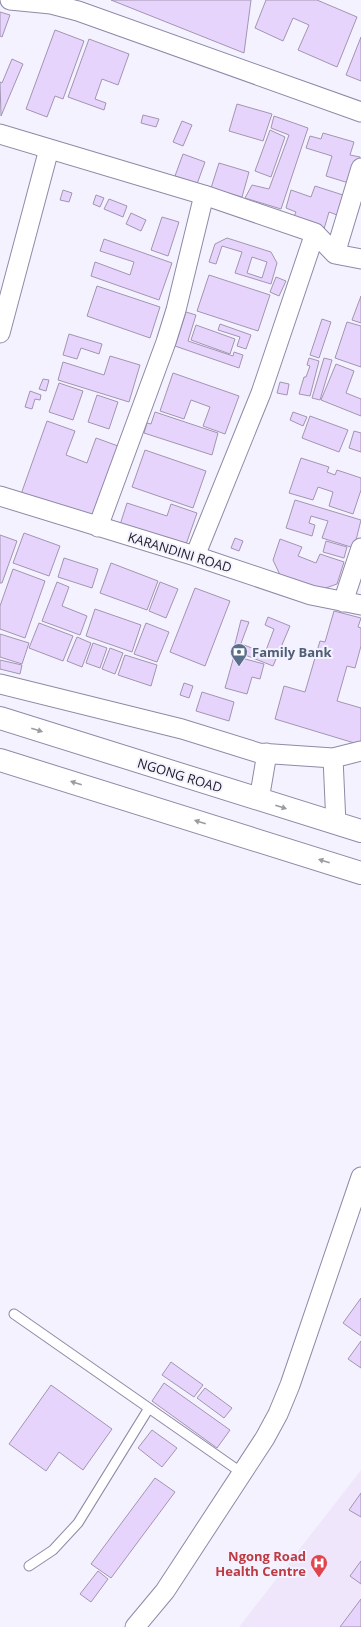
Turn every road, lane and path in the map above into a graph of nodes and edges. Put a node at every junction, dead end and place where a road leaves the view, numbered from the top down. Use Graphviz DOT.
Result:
graph roads {
  1 [pos="10,0"];
  2 [pos="51,2"];
  3 [pos="361,112"];
  4 [pos="0,134"];
  5 [pos="49,150"];
  6 [pos="361,168"];
  7 [pos="204,195"];
  8 [pos="315,233"];
  9 [pos="335,254"];
  10 [pos="361,259"];
  11 [pos="0,333"];
  12 [pos="0,496"];
  13 [pos="98,527"];
  14 [pos="361,548"];
  15 [pos="195,556"];
  16 [pos="352,603"];
  17 [pos="0,684"];
  18 [pos="0,718"];
  19 [pos="361,751"];
  20 [pos="267,753"];
  21 [pos="333,758"];
  22 [pos="0,760"];
  23 [pos="259,800"];
  24 [pos="336,824"];
  25 [pos="361,831"];
  26 [pos="361,873"];
  27 [pos="361,1177"];
  28 [pos="14,1314"];
  29 [pos="149,1408"];
  30 [pos="242,1473"];
  31 [pos="29,1566"];
  32 [pos="135,1627"];
  1 -- 2 [label="street"];
  2 -- 3 [label="street"];
  4 -- 5 [label="street"];
  5 -- 7 [label="street"];
  5 -- 11 [label="street"];
  6 -- 9 [label="street"];
  7 -- 8 [label="street"];
  7 -- 13 [label="street"];
  8 -- 9 [label="street"];
  8 -- 15 [label="street"];
  9 -- 10 [label="street"];
  12 -- 13 [label="street, KARANDINI ROAD"];
  13 -- 15 [label="street, KARANDINI ROAD"];
  14 -- 16 [label="street"];
  15 -- 16 [label="street, KARANDINI ROAD"];
  17 -- 20 [label="street"];
  18 -- 23 [label="main road, NGONG ROAD, one-way"];
  19 -- 21 [label="street"];
  20 -- 21 [label="street"];
  20 -- 23 [label="street"];
  21 -- 24 [label="street"];
  26 -- 22 [label="main road, one-way"];
  23 -- 24 [label="main road, NGONG ROAD, one-way"];
  24 -- 25 [label="main road, NGONG ROAD"];
  27 -- 30 [label="street"];
  28 -- 29 [label="lane"];
  29 -- 30 [label="lane"];
  29 -- 31 [label="lane"];
  30 -- 32 [label="street"];
}
